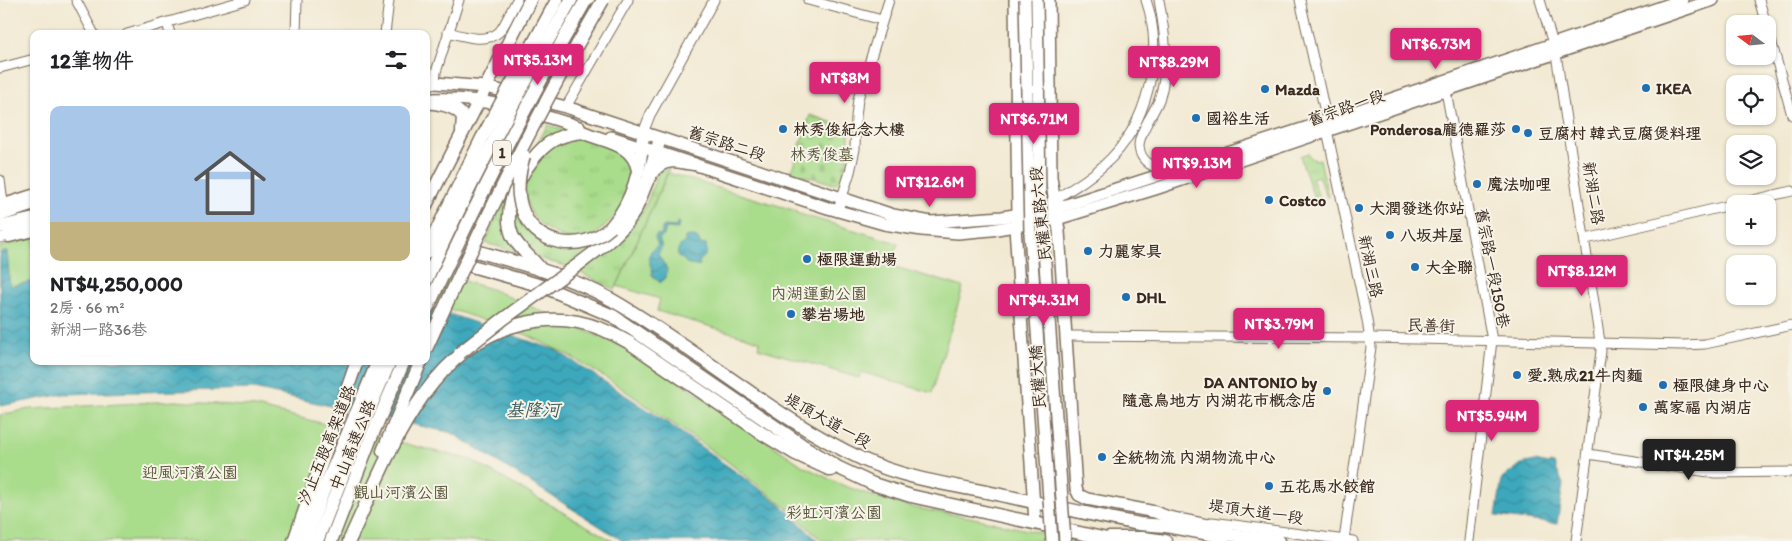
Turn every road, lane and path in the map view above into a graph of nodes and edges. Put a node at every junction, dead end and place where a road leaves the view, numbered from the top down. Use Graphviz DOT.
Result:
graph roads {
  1 [pos="76,0"];
  2 [pos="245,0"];
  3 [pos="297,0"];
  4 [pos="389,0"];
  5 [pos="459,0"];
  6 [pos="517,0"];
  7 [pos="530,0"];
  8 [pos="558,0"];
  9 [pos="570,0"];
  10 [pos="586,0"];
  11 [pos="603,0"];
  12 [pos="628,0"];
  13 [pos="714,0"];
  14 [pos="808,0"];
  15 [pos="889,0"];
  16 [pos="1015,0"];
  17 [pos="1025,0"];
  18 [pos="1037,0"];
  19 [pos="1049,0"];
  20 [pos="1160,0"];
  21 [pos="1300,0"];
  22 [pos="1540,0"];
  23 [pos="1682,0"];
  24 [pos="1714,0"];
  25 [pos="1759,0"];
  26 [pos="1147,2"];
  27 [pos="1763,15"];
  28 [pos="882,20"];
  29 [pos="167,22"];
  30 [pos="92,30"];
  31 [pos="140,30"];
  32 [pos="169,30"];
  33 [pos="296,30"];
  34 [pos="385,30"];
  35 [pos="448,32"];
  36 [pos="1555,49"];
  37 [pos="1776,58"];
  38 [pos="30,60"];
  39 [pos="0,68"];
  40 [pos="431,83"];
  41 [pos="486,87"];
  42 [pos="1446,91"];
  43 [pos="430,101"];
  44 [pos="479,101"];
  45 [pos="430,102"];
  46 [pos="566,107"];
  47 [pos="539,115"];
  48 [pos="1792,115"];
  49 [pos="570,124"];
  50 [pos="1327,126"];
  51 [pos="581,132"];
  52 [pos="642,133"];
  53 [pos="460,138"];
  54 [pos="660,139"];
  55 [pos="642,147"];
  56 [pos="656,152"];
  57 [pos="1051,156"];
  58 [pos="1018,158"];
  59 [pos="694,164"];
  60 [pos="638,170"];
  61 [pos="1169,172"];
  62 [pos="0,180"];
  63 [pos="644,188"];
  64 [pos="1792,191"];
  65 [pos="1774,195"];
  66 [pos="430,197"];
  67 [pos="842,197"];
  68 [pos="30,198"];
  69 [pos="30,206"];
  70 [pos="1726,206"];
  71 [pos="1056,208"];
  72 [pos="838,210"];
  73 [pos="30,219"];
  74 [pos="3,221"];
  75 [pos="1017,221"];
  76 [pos="30,229"];
  77 [pos="430,238"];
  78 [pos="1586,239"];
  79 [pos="430,245"];
  80 [pos="430,254"];
  81 [pos="541,270"];
  82 [pos="430,271"];
  83 [pos="430,303"];
  84 [pos="1065,312"];
  85 [pos="1021,315"];
  86 [pos="1792,325"];
  87 [pos="1067,336"];
  88 [pos="1370,338"];
  89 [pos="430,340"];
  90 [pos="1492,340"];
  91 [pos="1600,342"];
  92 [pos="460,353"];
  93 [pos="356,365"];
  94 [pos="376,365"];
  95 [pos="388,365"];
  96 [pos="402,365"];
  97 [pos="419,365"];
  98 [pos="1588,454"];
  99 [pos="1792,472"];
  100 [pos="873,484"];
  101 [pos="1034,502"];
  102 [pos="1155,512"];
  103 [pos="1035,522"];
  104 [pos="1139,524"];
  105 [pos="1231,535"];
  106 [pos="1101,538"];
  107 [pos="1165,538"];
  108 [pos="1349,540"];
  109 [pos="294,541"];
  110 [pos="305,541"];
  111 [pos="318,541"];
  112 [pos="331,541"];
  113 [pos="348,541"];
  114 [pos="1052,541"];
  115 [pos="1065,541"];
  116 [pos="1116,541"];
  117 [pos="1200,541"];
  118 [pos="1279,541"];
  119 [pos="1469,541"];
  120 [pos="1576,541"];
  1 -- 30 [label="street"];
  2 -- 29 [label="street"];
  3 -- 33 [label="street"];
  4 -- 34 [label="street"];
  5 -- 35 [label="street"];
  6 -- 35 [label="street"];
  7 -- 41 [label="highway"];
  8 -- 79 [label="highway, 1, bridge"];
  9 -- 82 [label="highway, 1, bridge"];
  10 -- 83 [label="highway, 1, bridge"];
  11 -- 47 [label="highway, 1, bridge"];
  12 -- 46 [label="street"];
  13 -- 52 [label="street"];
  14 -- 28 [label="street"];
  15 -- 28 [label="street"];
  16 -- 58 [label="main road, 民權東路六段"];
  17 -- 114 [label="main road, 民權大橋, bridge"];
  18 -- 115 [label="main road, 民權大橋, bridge"];
  19 -- 57 [label="main road, 民權東路六段"];
  20 -- 26 [label="street"];
  20 -- 61 [label="street"];
  21 -- 50 [label="street, 新湖三路"];
  22 -- 36 [label="street, 新湖二路"];
  23 -- 36 [label="main road, 舊宗路一段"];
  24 -- 36 [label="main road, 舊宗路一段"];
  25 -- 27 [label="street"];
  26 -- 71 [label="street"];
  28 -- 67 [label="street"];
  29 -- 31 [label="street"];
  29 -- 32 [label="street"];
  35 -- 40 [label="street"];
  36 -- 42 [label="main road, 舊宗路一段"];
  36 -- 50 [label="main road, 舊宗路一段"];
  36 -- 78 [label="street, 新湖二路"];
  37 -- 48 [label="street"];
  38 -- 39 [label="street"];
  40 -- 41 [label="main road, 舊宗路二段"];
  41 -- 44 [label="highway"];
  41 -- 46 [label="main road, 舊宗路二段"];
  42 -- 50 [label="main road, 舊宗路一段"];
  42 -- 90 [label="street, 舊宗路一段150巷"];
  43 -- 44 [label="main road, 舊宗路二段"];
  44 -- 49 [label="main road, 舊宗路二段"];
  44 -- 53 [label="highway"];
  45 -- 53 [label="highway"];
  46 -- 52 [label="main road, 舊宗路二段"];
  47 -- 60 [label="highway, bridge"];
  47 -- 89 [label="highway, 1, bridge"];
  49 -- 51 [label="highway"];
  49 -- 55 [label="main road, 舊宗路二段"];
  50 -- 61 [label="main road, 舊宗路一段"];
  50 -- 71 [label="main road, 舊宗路一段"];
  50 -- 88 [label="street, 新湖三路"];
  51 -- 60 [label="highway"];
  51 -- 81 [label="highway"];
  52 -- 54 [label="main road, 舊宗路二段"];
  52 -- 55 [label="highway"];
  53 -- 66 [label="highway"];
  54 -- 56 [label="highway"];
  54 -- 67 [label="main road, 舊宗路二段"];
  55 -- 56 [label="main road, 舊宗路二段"];
  55 -- 60 [label="highway"];
  56 -- 59 [label="main road, 舊宗路二段"];
  56 -- 63 [label="highway"];
  57 -- 58 [label="street"];
  57 -- 71 [label="main road, 民權東路六段"];
  58 -- 75 [label="main road, 民權東路六段"];
  59 -- 63 [label="highway"];
  59 -- 72 [label="main road, 舊宗路二段"];
  61 -- 71 [label="main road, 舊宗路一段"];
  62 -- 74 [label="street"];
  63 -- 92 [label="highway, bridge"];
  64 -- 65 [label="street"];
  67 -- 72 [label="street"];
  67 -- 75 [label="main road, 舊宗路二段"];
  68 -- 74 [label="main road"];
  69 -- 74 [label="highway"];
  70 -- 78 [label="street"];
  71 -- 75 [label="main road, 舊宗路一段"];
  71 -- 75 [label="main road, 舊宗路一段"];
  71 -- 84 [label="main road, 民權東路六段"];
  72 -- 75 [label="main road, 舊宗路二段"];
  73 -- 74 [label="highway"];
  74 -- 76 [label="highway"];
  75 -- 85 [label="main road, 民權東路六段"];
  77 -- 81 [label="highway, 堤頂大道一段"];
  78 -- 91 [label="street, 新湖二路"];
  80 -- 100 [label="highway, 堤頂大道一段"];
  81 -- 101 [label="highway, 堤頂大道一段"];
  84 -- 85 [label="street"];
  84 -- 87 [label="main road, 民權東路六段"];
  85 -- 101 [label="main road, 民權東路六段"];
  86 -- 91 [label="street, 民善街"];
  87 -- 88 [label="street, 民善街"];
  87 -- 102 [label="main road, 民權東路六段"];
  88 -- 90 [label="street, 民善街"];
  88 -- 108 [label="street, 新湖三路"];
  90 -- 91 [label="street, 民善街"];
  90 -- 119 [label="street, 舊宗路一段150巷"];
  91 -- 98 [label="street, 新湖二路"];
  92 -- 100 [label="highway, bridge"];
  92 -- 113 [label="highway"];
  93 -- 109 [label="highway"];
  94 -- 110 [label="highway, 汐止五股高架道路"];
  95 -- 111 [label="highway, 中山高速公路"];
  96 -- 112 [label="highway, 中山高速公路"];
  97 -- 113 [label="highway"];
  98 -- 99 [label="street"];
  98 -- 120 [label="street, 新湖二路"];
  100 -- 103 [label="highway, 堤頂大道一段"];
  101 -- 103 [label="main road, 民權東路六段"];
  101 -- 104 [label="highway, 堤頂大道一段"];
  102 -- 105 [label="main road, 民權東路六段"];
  102 -- 108 [label="street, 堤頂大道一段"];
  103 -- 106 [label="highway, 堤頂大道一段"];
  104 -- 105 [label="highway, 堤頂大道一段"];
  104 -- 107 [label="highway"];
  105 -- 118 [label="highway, 堤頂大道一段"];
  106 -- 107 [label="highway"];
  106 -- 116 [label="highway, 堤頂大道一段"];
  107 -- 117 [label="highway"];
}
